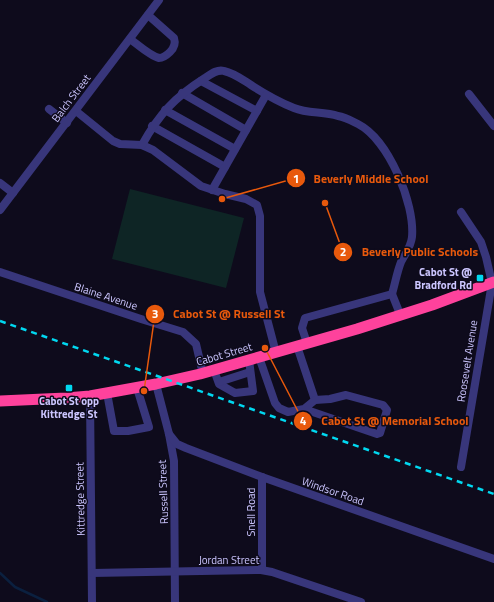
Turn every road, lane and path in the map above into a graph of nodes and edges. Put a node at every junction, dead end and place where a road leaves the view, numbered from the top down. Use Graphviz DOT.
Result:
graph roads {
  1 [pos="159,0"];
  2 [pos="148,15"];
  3 [pos="130,39"];
  4 [pos="201,81"];
  5 [pos="182,94"];
  6 [pos="469,94"];
  7 [pos="266,95"];
  8 [pos="49,108"];
  9 [pos="165,110"];
  10 [pos="76,111"];
  11 [pos="257,111"];
  12 [pos="67,123"];
  13 [pos="152,126"];
  14 [pos="494,126"];
  15 [pos="246,130"];
  16 [pos="142,145"];
  17 [pos="235,149"];
  18 [pos="225,167"];
  19 [pos="0,183"];
  20 [pos="212,190"];
  21 [pos="13,193"];
  22 [pos="0,210"];
  23 [pos="461,212"];
  24 [pos="0,272"];
  25 [pos="493,283"];
  26 [pos="392,294"];
  27 [pos="400,314"];
  28 [pos="302,345"];
  29 [pos="276,352"];
  30 [pos="254,358"];
  31 [pos="214,370"];
  32 [pos="250,372"];
  33 [pos="203,374"];
  34 [pos="218,382"];
  35 [pos="156,384"];
  36 [pos="137,388"];
  37 [pos="107,393"];
  38 [pos="90,396"];
  39 [pos="315,400"];
  40 [pos="0,401"];
  41 [pos="304,409"];
  42 [pos="169,434"];
  43 [pos="461,466"];
  44 [pos="262,477"];
  45 [pos="494,559"];
  46 [pos="262,570"];
  47 [pos="175,572"];
  48 [pos="92,573"];
  49 [pos="92,602"];
  50 [pos="175,602"];
  51 [pos="361,602"];
  1 -- 2 [label="street, Balch Street"];
  2 -- 3 [label="street, Balch Street"];
  2 -- 3 [label="street"];
  3 -- 10 [label="street, Balch Street"];
  4 -- 5 [label="street"];
  4 -- 7 [label="street"];
  4 -- 11 [label="street"];
  5 -- 9 [label="street"];
  5 -- 15 [label="street"];
  6 -- 14 [label="street"];
  7 -- 11 [label="street"];
  7 -- 26 [label="street"];
  8 -- 12 [label="street"];
  9 -- 13 [label="street"];
  9 -- 17 [label="street"];
  10 -- 12 [label="street, Balch Street"];
  10 -- 16 [label="street"];
  11 -- 15 [label="street"];
  12 -- 21 [label="street, Balch Street"];
  13 -- 16 [label="street"];
  13 -- 18 [label="street"];
  15 -- 17 [label="street"];
  16 -- 20 [label="street"];
  17 -- 18 [label="street"];
  18 -- 20 [label="street"];
  19 -- 21 [label="street"];
  20 -- 29 [label="street"];
  21 -- 22 [label="street, Balch Street"];
  23 -- 25 [label="street"];
  24 -- 33 [label="street, Blaine Avenue"];
  25 -- 27 [label="highway, Cabot Street"];
  25 -- 43 [label="street, Roosevelt Avenue"];
  26 -- 27 [label="street"];
  26 -- 28 [label="street"];
  27 -- 28 [label="highway, Cabot Street"];
  28 -- 29 [label="highway, Cabot Street"];
  28 -- 39 [label="street"];
  29 -- 30 [label="highway, Cabot Street"];
  30 -- 31 [label="highway, Cabot Street"];
  30 -- 32 [label="street"];
  30 -- 41 [label="street"];
  31 -- 33 [label="highway, Cabot Street"];
  31 -- 34 [label="street"];
  32 -- 34 [label="street"];
  32 -- 34 [label="street"];
  33 -- 35 [label="highway, Cabot Street"];
  35 -- 36 [label="highway, Cabot Street"];
  35 -- 42 [label="street, Russell Street"];
  36 -- 37 [label="highway, Cabot Street"];
  36 -- 37 [label="street"];
  37 -- 38 [label="highway, Cabot Street"];
  38 -- 40 [label="highway, Cabot Street"];
  38 -- 48 [label="street, Kittredge Street"];
  39 -- 41 [label="street"];
  39 -- 41 [label="street"];
  42 -- 44 [label="street, Windsor Road"];
  42 -- 47 [label="street, Russell Street"];
  44 -- 45 [label="street, Windsor Road"];
  44 -- 46 [label="street, Snell Road"];
  46 -- 47 [label="street, Jordan Street"];
  46 -- 51 [label="street, Jordan Street"];
  47 -- 48 [label="street, Jordan Street"];
  47 -- 50 [label="street, Russell Street"];
  48 -- 49 [label="street, Kittredge Street"];
}
